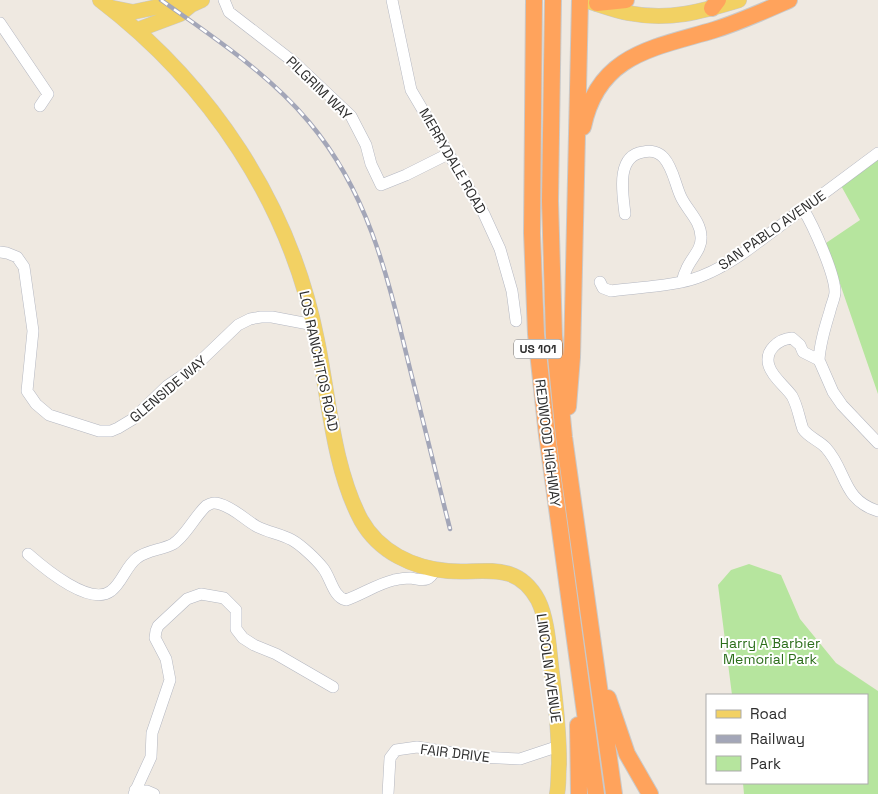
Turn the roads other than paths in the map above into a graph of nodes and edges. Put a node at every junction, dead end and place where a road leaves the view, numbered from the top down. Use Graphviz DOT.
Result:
graph roads {
  1 [pos="224,0"];
  2 [pos="392,0"];
  3 [pos="532,0"];
  4 [pos="552,0"];
  5 [pos="626,0"];
  6 [pos="739,0"];
  7 [pos="789,0"];
  8 [pos="587,1"];
  9 [pos="196,2"];
  10 [pos="713,3"];
  11 [pos="105,4"];
  12 [pos="160,13"];
  13 [pos="0,23"];
  14 [pos="137,30"];
  15 [pos="160,51"];
  16 [pos="40,106"];
  17 [pos="878,153"];
  18 [pos="448,154"];
  19 [pos="575,209"];
  20 [pos="802,209"];
  21 [pos="625,214"];
  22 [pos="0,252"];
  23 [pos="600,282"];
  24 [pos="682,282"];
  25 [pos="516,321"];
  26 [pos="314,325"];
  27 [pos="819,360"];
  28 [pos="564,438"];
  29 [pos="878,443"];
  30 [pos="878,511"];
  31 [pos="28,554"];
  32 [pos="436,569"];
  33 [pos="461,571"];
  34 [pos="595,655"];
  35 [pos="579,670"];
  36 [pos="333,687"];
  37 [pos="559,746"];
  38 [pos="135,792"];
  39 [pos="154,794"];
  40 [pos="388,794"];
  41 [pos="558,794"];
  42 [pos="579,794"];
  43 [pos="596,794"];
  44 [pos="614,794"];
  45 [pos="650,794"];
  1 -- 18 [label="street, PILGRIM WAY"];
  2 -- 18 [label="street, MERRYDALE ROAD"];
  3 -- 35 [label="highway, REDWOOD HIGHWAY / US 101"];
  4 -- 28 [label="highway, REDWOOD HIGHWAY / US 101"];
  5 -- 8 [label="highway"];
  6 -- 10 [label="main road"];
  7 -- 19 [label="highway"];
  8 -- 10 [label="main road"];
  8 -- 19 [label="highway"];
  9 -- 12 [label="main road"];
  11 -- 12 [label="main road"];
  11 -- 14 [label="main road, LOS RANCHITOS ROAD"];
  12 -- 14 [label="main road"];
  12 -- 15 [label="main road"];
  13 -- 16 [label="street"];
  14 -- 15 [label="main road, LOS RANCHITOS ROAD"];
  15 -- 26 [label="main road, LOS RANCHITOS ROAD"];
  17 -- 20 [label="street, SAN PABLO AVENUE"];
  18 -- 25 [label="street, MERRYDALE ROAD"];
  19 -- 28 [label="highway"];
  20 -- 24 [label="street, SAN PABLO AVENUE"];
  20 -- 27 [label="street"];
  21 -- 24 [label="street"];
  22 -- 26 [label="street, GLENSIDE WAY"];
  23 -- 24 [label="street, SAN PABLO AVENUE"];
  26 -- 32 [label="main road, LOS RANCHITOS ROAD"];
  27 -- 29 [label="street"];
  27 -- 30 [label="street"];
  28 -- 34 [label="highway, REDWOOD HIGHWAY / US 101"];
  31 -- 32 [label="street"];
  32 -- 33 [label="main road, LOS RANCHITOS ROAD"];
  33 -- 37 [label="main road, LINCOLN AVENUE"];
  34 -- 44 [label="highway, REDWOOD HIGHWAY / US 101"];
  34 -- 45 [label="highway"];
  35 -- 42 [label="highway"];
  35 -- 43 [label="highway, REDWOOD HIGHWAY / US 101"];
  36 -- 38 [label="street"];
  37 -- 40 [label="street, FAIR DRIVE"];
  37 -- 41 [label="main road, LINCOLN AVENUE"];
  38 -- 39 [label="street"];
}
